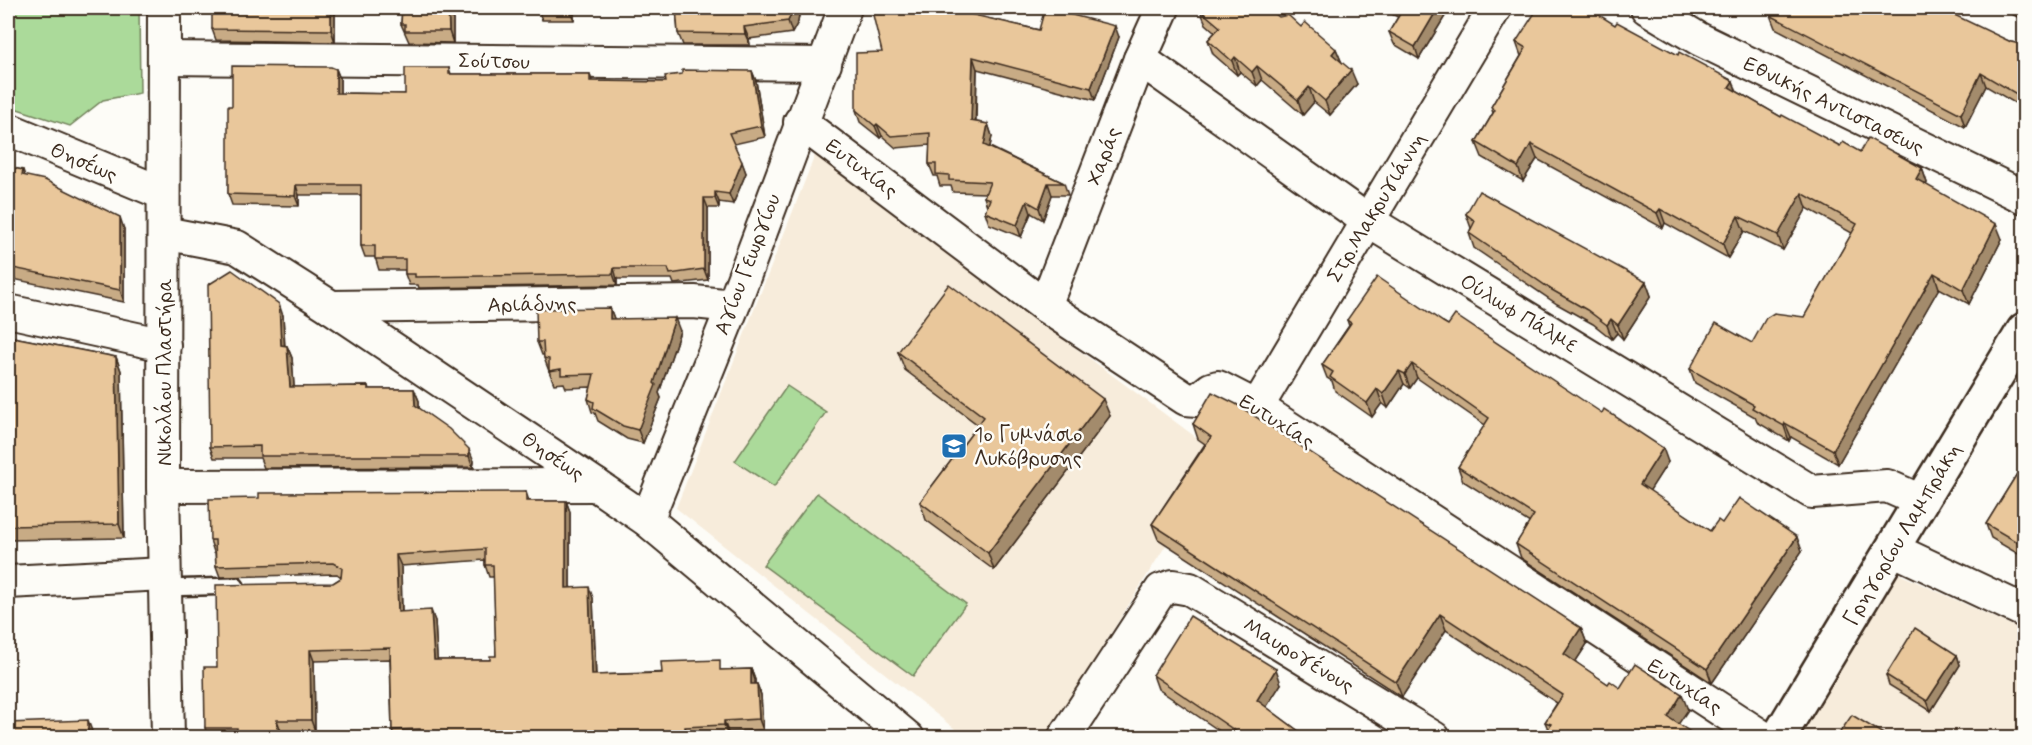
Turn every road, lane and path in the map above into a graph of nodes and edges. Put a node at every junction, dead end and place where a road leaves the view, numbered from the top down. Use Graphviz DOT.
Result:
graph roads {
  1 [pos="164,8"];
  2 [pos="845,8"];
  3 [pos="1163,8"];
  4 [pos="1495,8"];
  5 [pos="1647,8"];
  6 [pos="1964,8"];
  7 [pos="2025,39"];
  8 [pos="164,58"];
  9 [pos="1140,59"];
  10 [pos="825,64"];
  11 [pos="800,122"];
  12 [pos="8,129"];
  13 [pos="162,193"];
  14 [pos="2025,197"];
  15 [pos="1368,220"];
  16 [pos="164,233"];
  17 [pos="733,306"];
  18 [pos="1045,306"];
  19 [pos="331,307"];
  20 [pos="8,311"];
  21 [pos="2025,330"];
  22 [pos="164,345"];
  23 [pos="1257,407"];
  24 [pos="596,485"];
  25 [pos="163,486"];
  26 [pos="1922,501"];
  27 [pos="647,520"];
  28 [pos="1892,549"];
  29 [pos="164,581"];
  30 [pos="8,582"];
  31 [pos="257,586"];
  32 [pos="2025,611"];
  33 [pos="168,738"];
  34 [pos="908,738"];
  35 [pos="1064,738"];
  36 [pos="1434,738"];
  37 [pos="1764,738"];
  38 [pos="1778,738"];
  1 -- 8 [label="street, Νικολάου Πλαστήρα"];
  2 -- 10 [label="street, Αγίου Γεωργίου"];
  3 -- 9 [label="street, Χαράς"];
  4 -- 15 [label="street, Στρ.Μακρυγιάννη"];
  5 -- 14 [label="street, Εθνικής Αντιστασεως"];
  6 -- 7 [label="street"];
  8 -- 10 [label="street, Σούτσου"];
  8 -- 13 [label="street, Νικολάου Πλαστήρα"];
  9 -- 15 [label="street, Ούλωφ Πάλμε"];
  9 -- 18 [label="street, Χαράς"];
  10 -- 11 [label="street, Αγίου Γεωργίου"];
  11 -- 17 [label="street, Αγίου Γεωργίου"];
  11 -- 18 [label="street, Ευτυχίας"];
  12 -- 13 [label="street, Θησέως"];
  13 -- 16 [label="street, Νικολάου Πλαστήρα"];
  15 -- 23 [label="street, Στρ.Μακρυγιάννη"];
  15 -- 26 [label="street, Ούλωφ Πάλμε"];
  16 -- 19 [label="street, Θησέως"];
  16 -- 22 [label="street, Νικολάου Πλαστήρα"];
  17 -- 19 [label="street, Αριάδνης"];
  17 -- 27 [label="street, Αγίου Γεωργίου"];
  18 -- 23 [label="street, Ευτυχίας"];
  19 -- 24 [label="street, Θησέως"];
  20 -- 22 [label="street"];
  21 -- 26 [label="main road, Γρηγορίου Λαμπράκη"];
  22 -- 25 [label="street, Νικολάου Πλαστήρα"];
  23 -- 37 [label="street, Ευτυχίας"];
  24 -- 25 [label="street"];
  24 -- 27 [label="street, Θησέως"];
  25 -- 29 [label="street, Νικολάου Πλαστήρα"];
  26 -- 28 [label="main road, Γρηγορίου Λαμπράκη"];
  27 -- 34 [label="street, Θησέως"];
  28 -- 32 [label="street"];
  28 -- 38 [label="main road, Γρηγορίου Λαμπράκη"];
  29 -- 30 [label="street"];
  29 -- 31 [label="lane"];
  29 -- 33 [label="street, Νικολάου Πλαστήρα"];
  35 -- 36 [label="street, Μαυρογένους"];
}
